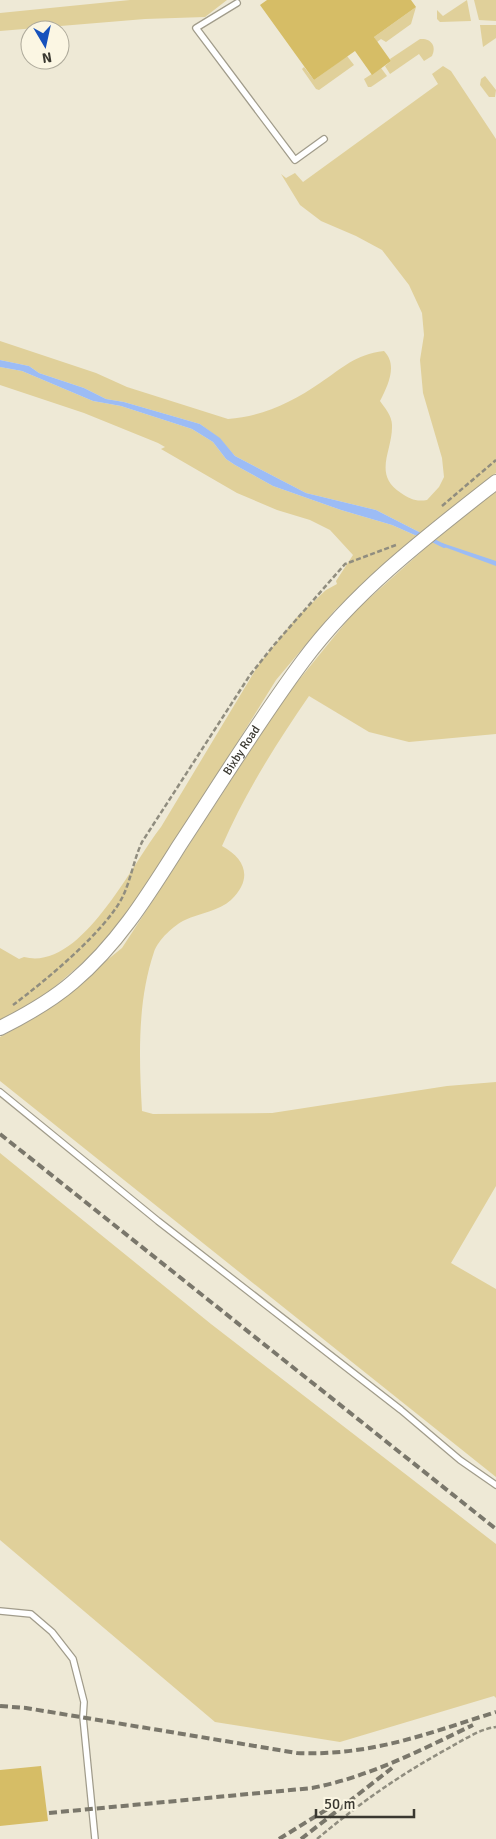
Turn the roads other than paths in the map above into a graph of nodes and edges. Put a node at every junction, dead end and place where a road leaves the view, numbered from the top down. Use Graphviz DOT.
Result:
graph roads {
  1 [pos="237,3"];
  2 [pos="324,139"];
  3 [pos="496,482"];
  4 [pos="0,1028"];
  5 [pos="0,1092"];
  6 [pos="496,1485"];
  7 [pos="0,1611"];
  8 [pos="95,1839"];
  1 -- 2 [label="lane"];
  3 -- 4 [label="street, Bixby Road"];
  5 -- 6 [label="lane"];
  7 -- 8 [label="lane"];
}
